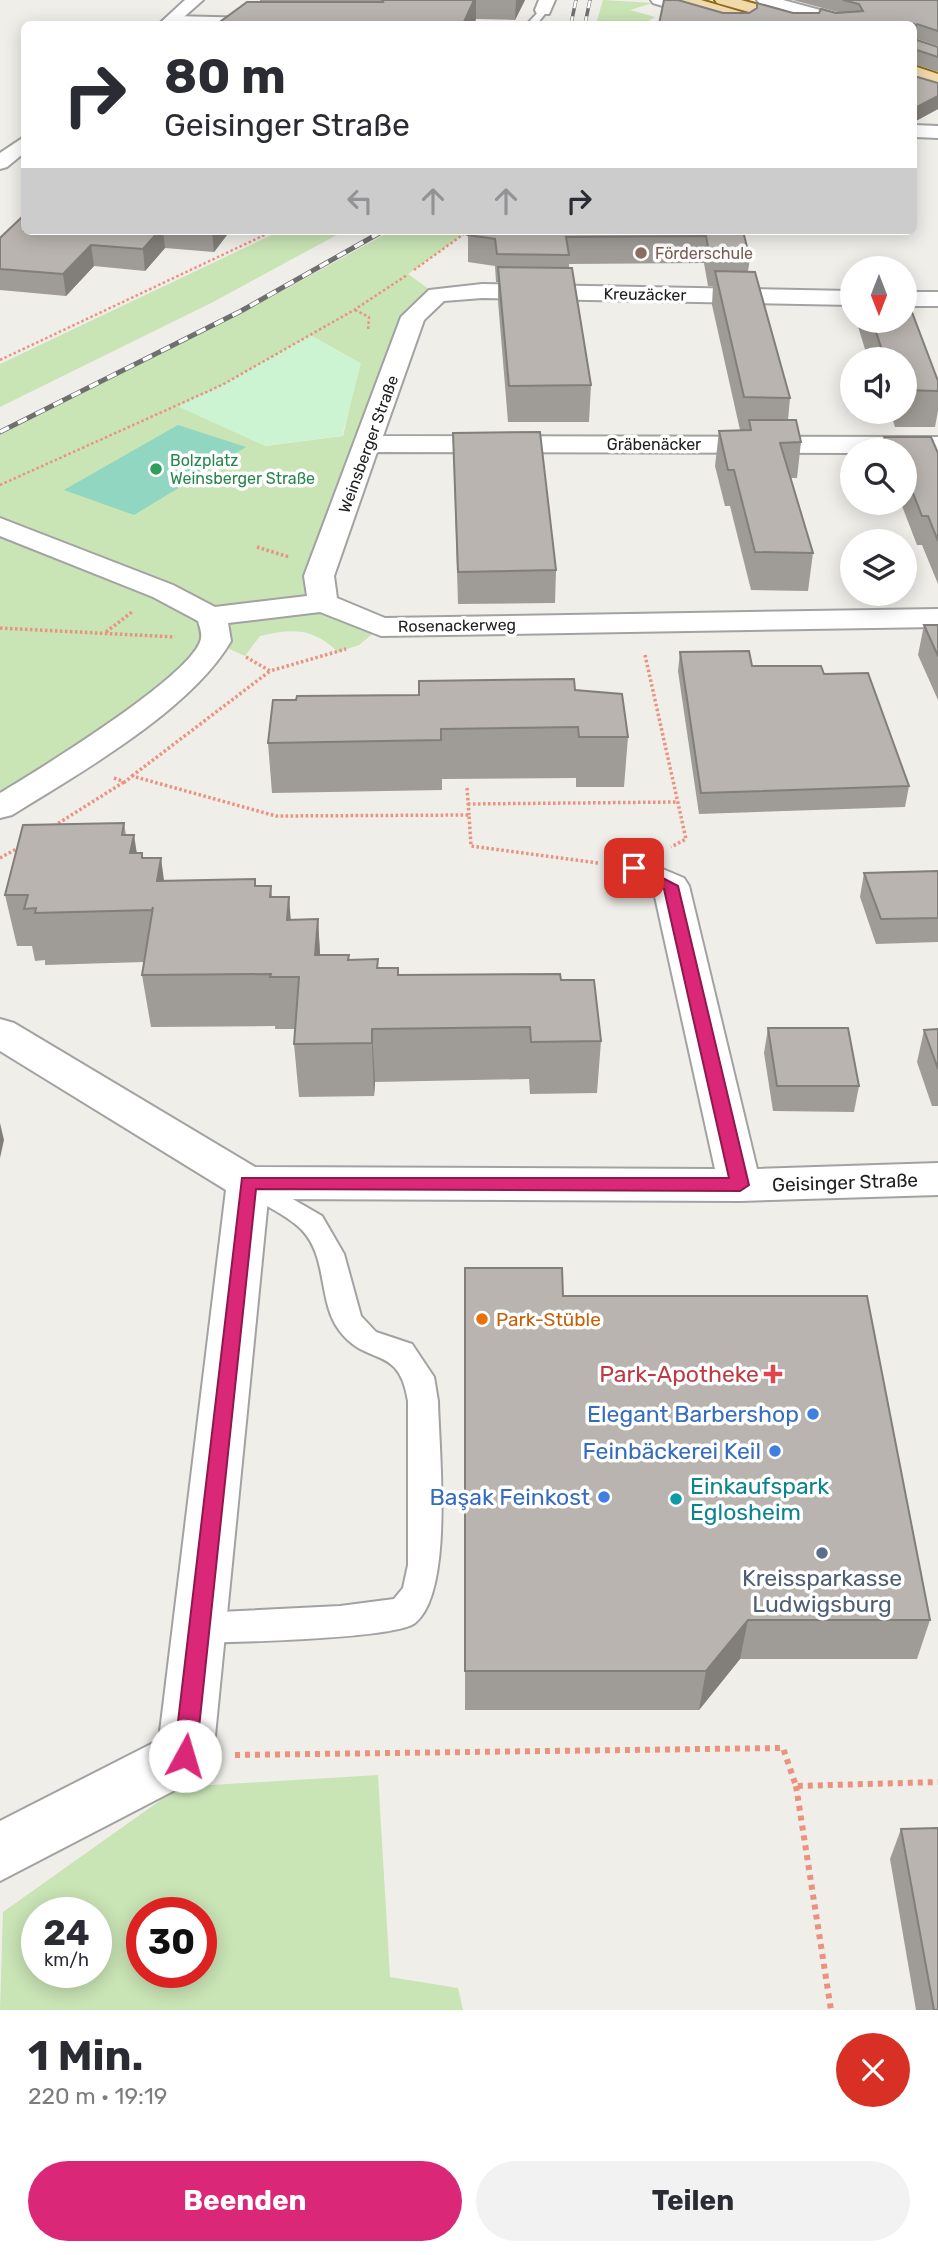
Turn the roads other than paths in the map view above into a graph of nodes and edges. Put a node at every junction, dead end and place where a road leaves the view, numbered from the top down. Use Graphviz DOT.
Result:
graph roads {
  1 [pos="195,0"];
  2 [pos="659,0"];
  3 [pos="723,0"];
  4 [pos="765,0"];
  5 [pos="685,4"];
  6 [pos="545,5"];
  7 [pos="171,21"];
  8 [pos="534,21"];
  9 [pos="730,21"];
  10 [pos="753,21"];
  11 [pos="798,21"];
  12 [pos="840,21"];
  13 [pos="917,59"];
  14 [pos="938,66"];
  15 [pos="917,72"];
  16 [pos="938,80"];
  17 [pos="917,84"];
  18 [pos="938,91"];
  19 [pos="917,131"];
  20 [pos="938,132"];
  21 [pos="21,146"];
  22 [pos="0,163"];
  23 [pos="437,295"];
  24 [pos="840,298"];
  25 [pos="917,299"];
  26 [pos="938,299"];
  27 [pos="369,444"];
  28 [pos="938,444"];
  29 [pos="0,526"];
  30 [pos="323,603"];
  31 [pos="938,618"];
  32 [pos="213,629"];
  33 [pos="0,808"];
  34 [pos="634,868"];
  35 [pos="0,1033"];
  36 [pos="938,1179"];
  37 [pos="248,1183"];
  38 [pos="740,1185"];
  39 [pos="199,1628"];
  40 [pos="0,1852"];
  1 -- 7 [label="street"];
  2 -- 5 [label="street"];
  3 -- 11 [label="main road"];
  4 -- 12 [label="street"];
  5 -- 9 [label="street"];
  5 -- 10 [label="main road"];
  6 -- 8 [label="lane"];
  13 -- 14 [label="main road"];
  15 -- 16 [label="main road"];
  17 -- 18 [label="street"];
  19 -- 20 [label="street"];
  21 -- 22 [label="street"];
  23 -- 24 [label="street, Kreuzäcker"];
  23 -- 27 [label="street, Weinsberger Straße"];
  25 -- 26 [label="street"];
  27 -- 28 [label="street, Gräbenäcker"];
  27 -- 30 [label="street, Weinsberger Straße"];
  29 -- 32 [label="street"];
  30 -- 31 [label="street, Rosenackerweg"];
  30 -- 32 [label="street, Rosenackerweg"];
  32 -- 33 [label="street"];
  34 -- 38 [label="street"];
  35 -- 37 [label="street"];
  36 -- 38 [label="street, Geisinger Straße"];
  37 -- 38 [label="street, Geisinger Straße"];
  37 -- 39 [label="street"];
  37 -- 39 [label="lane"];
  39 -- 40 [label="street"];
}
